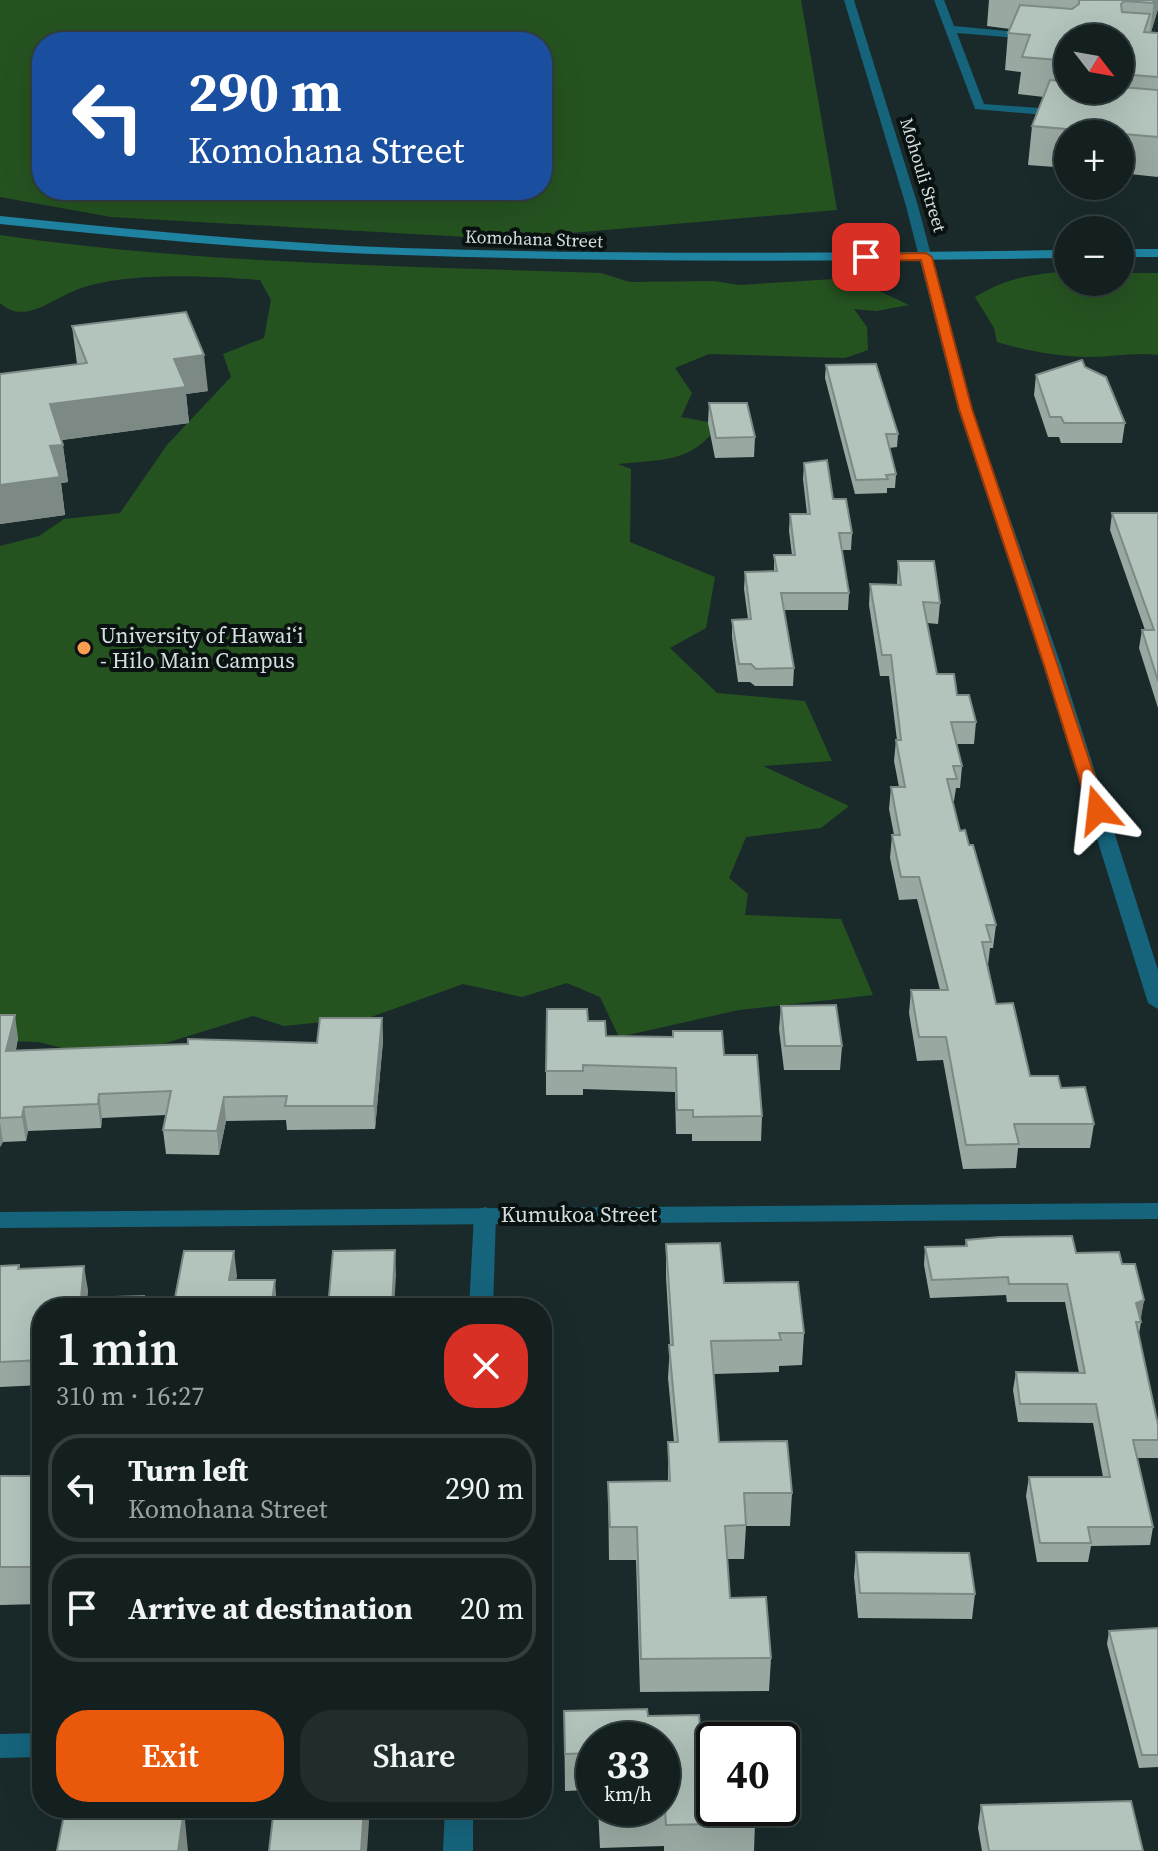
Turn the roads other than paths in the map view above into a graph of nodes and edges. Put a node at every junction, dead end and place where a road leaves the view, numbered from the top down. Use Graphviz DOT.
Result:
graph roads {
  1 [pos="849,0"];
  2 [pos="939,0"];
  3 [pos="950,29"];
  4 [pos="1054,38"];
  5 [pos="1083,115"];
  6 [pos="0,220"];
  7 [pos="1134,253"];
  8 [pos="1158,253"];
  9 [pos="1054,254"];
  10 [pos="926,257"];
  11 [pos="1158,1003"];
  12 [pos="1158,1211"];
  13 [pos="485,1215"];
  14 [pos="0,1220"];
  15 [pos="481,1298"];
  16 [pos="32,1745"];
  17 [pos="0,1746"];
  18 [pos="459,1818"];
  19 [pos="458,1851"];
  1 -- 10 [label="street, Mohouli Street"];
  2 -- 3 [label="street"];
  3 -- 4 [label="street"];
  3 -- 5 [label="street"];
  6 -- 10 [label="main road, Komohana Street"];
  7 -- 8 [label="main road"];
  9 -- 10 [label="main road, Komohana Street"];
  10 -- 11 [label="street, Mohouli Street"];
  12 -- 13 [label="street, Kumukoa Street"];
  13 -- 14 [label="street, Kumukoa Street"];
  13 -- 15 [label="street"];
  16 -- 17 [label="street"];
  18 -- 19 [label="street"];
}
